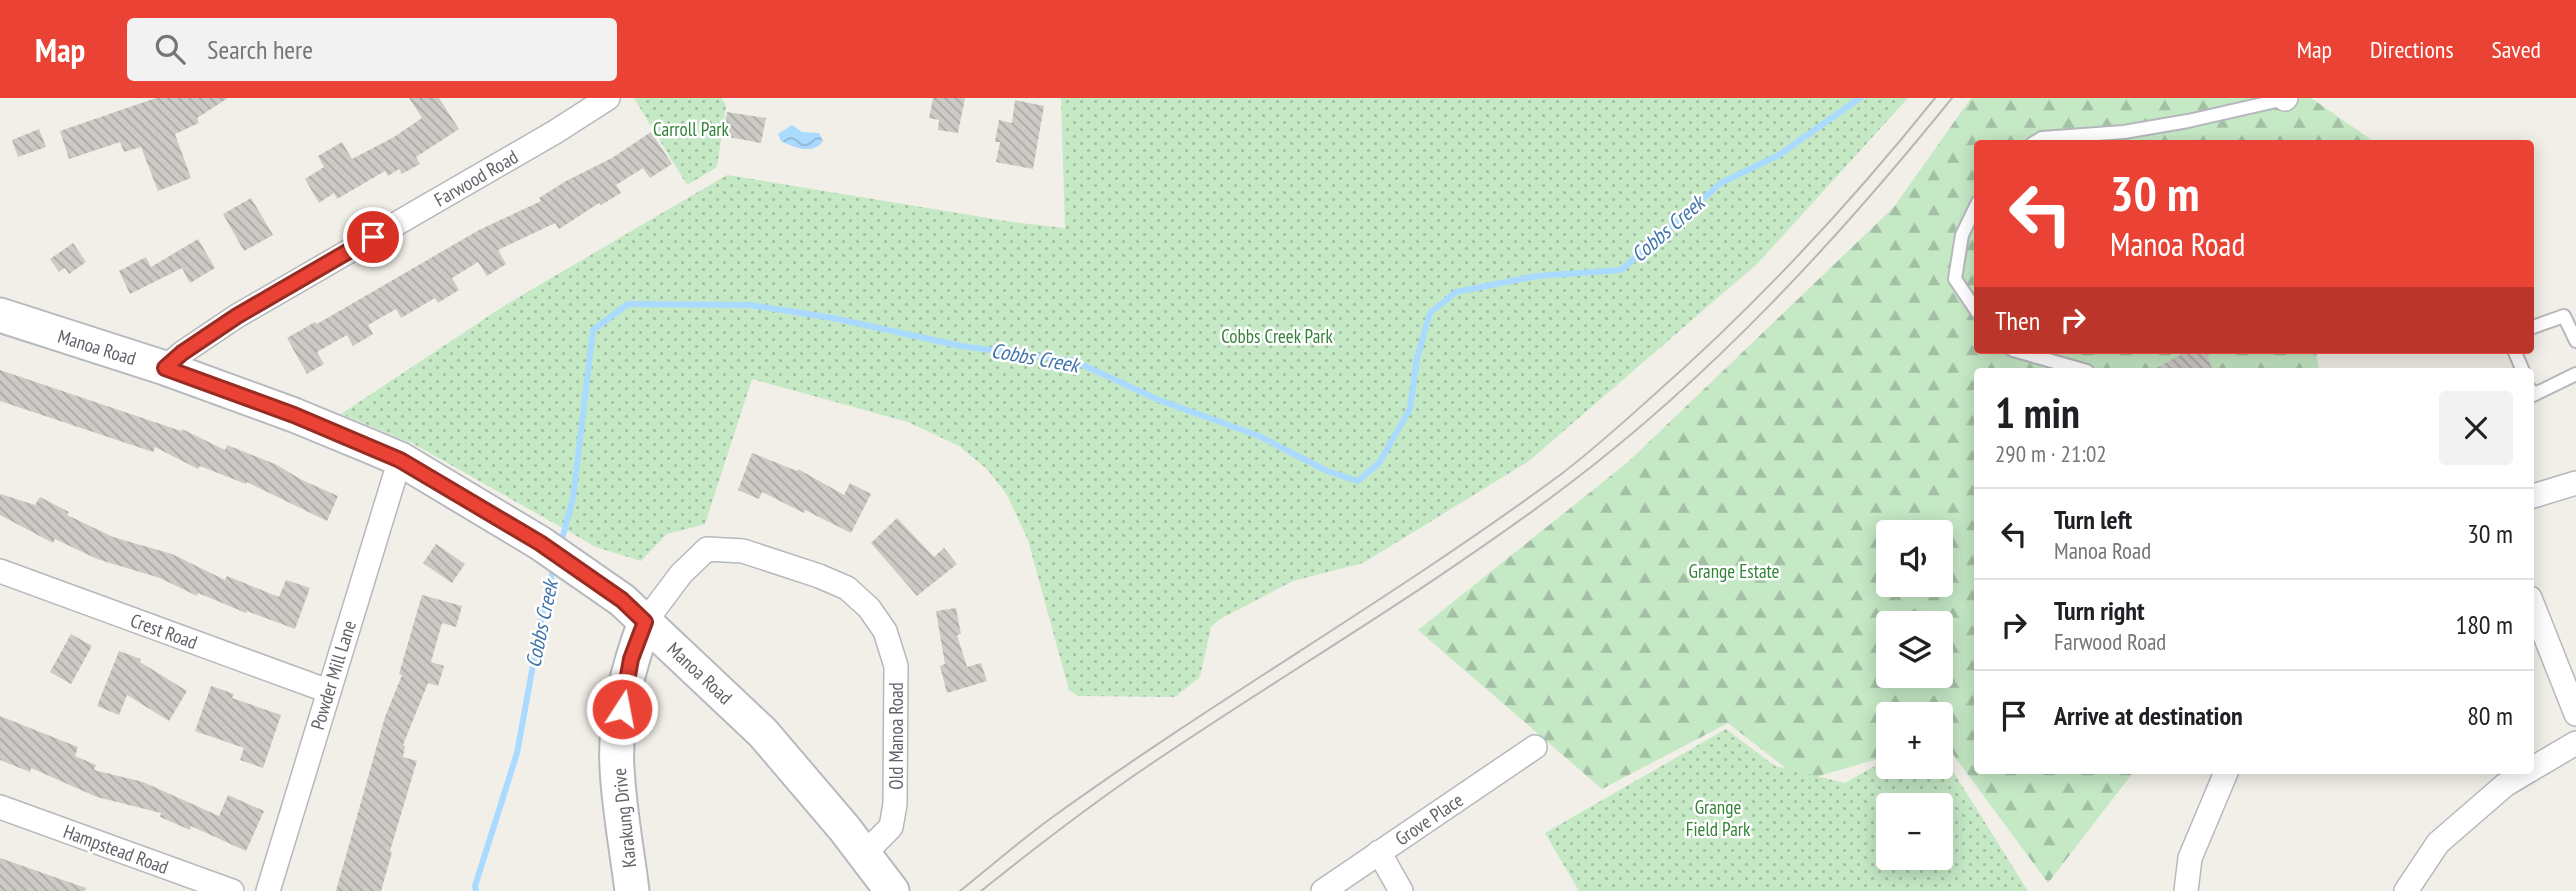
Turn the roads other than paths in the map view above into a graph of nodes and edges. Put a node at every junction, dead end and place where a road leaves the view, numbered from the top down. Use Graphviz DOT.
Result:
graph roads {
  1 [pos="608,98"];
  2 [pos="2285,98"];
  3 [pos="2039,140"];
  4 [pos="1974,210"];
  5 [pos="1974,307"];
  6 [pos="0,316"];
  7 [pos="2534,327"];
  8 [pos="2576,341"];
  9 [pos="2027,354"];
  10 [pos="165,368"];
  11 [pos="2076,368"];
  12 [pos="2576,374"];
  13 [pos="2534,395"];
  14 [pos="400,460"];
  15 [pos="2576,483"];
  16 [pos="2534,497"];
  17 [pos="0,571"];
  18 [pos="2534,608"];
  19 [pos="645,622"];
  20 [pos="328,691"];
  21 [pos="2576,714"];
  22 [pos="2576,743"];
  23 [pos="1535,747"];
  24 [pos="2534,768"];
  25 [pos="2225,774"];
  26 [pos="2523,774"];
  27 [pos="0,807"];
  28 [pos="1379,852"];
  29 [pos="864,854"];
  30 [pos="232,891"];
  31 [pos="268,891"];
  32 [pos="632,891"];
  33 [pos="892,891"];
  34 [pos="1323,891"];
  35 [pos="1401,891"];
  36 [pos="2186,891"];
  37 [pos="2406,891"];
  1 -- 10 [label="street, Farwood Road"];
  2 -- 3 [label="lane"];
  4 -- 5 [label="lane"];
  6 -- 10 [label="main road, Manoa Road"];
  7 -- 8 [label="lane"];
  9 -- 11 [label="lane"];
  10 -- 14 [label="main road, Manoa Road"];
  12 -- 13 [label="lane"];
  14 -- 19 [label="main road, Manoa Road"];
  14 -- 20 [label="street, Powder Mill Lane"];
  15 -- 16 [label="street"];
  17 -- 20 [label="street, Crest Road"];
  18 -- 21 [label="street"];
  19 -- 29 [label="main road, Manoa Road"];
  19 -- 29 [label="street, Old Manoa Road"];
  19 -- 32 [label="main road, Karakung Drive"];
  20 -- 31 [label="street, Powder Mill Lane"];
  22 -- 24 [label="street"];
  23 -- 28 [label="street, Grove Place"];
  25 -- 36 [label="street"];
  26 -- 37 [label="street"];
  27 -- 30 [label="street, Hampstead Road"];
  28 -- 34 [label="street, Grove Place"];
  28 -- 35 [label="street"];
  29 -- 33 [label="main road, Manoa Road"];
}
